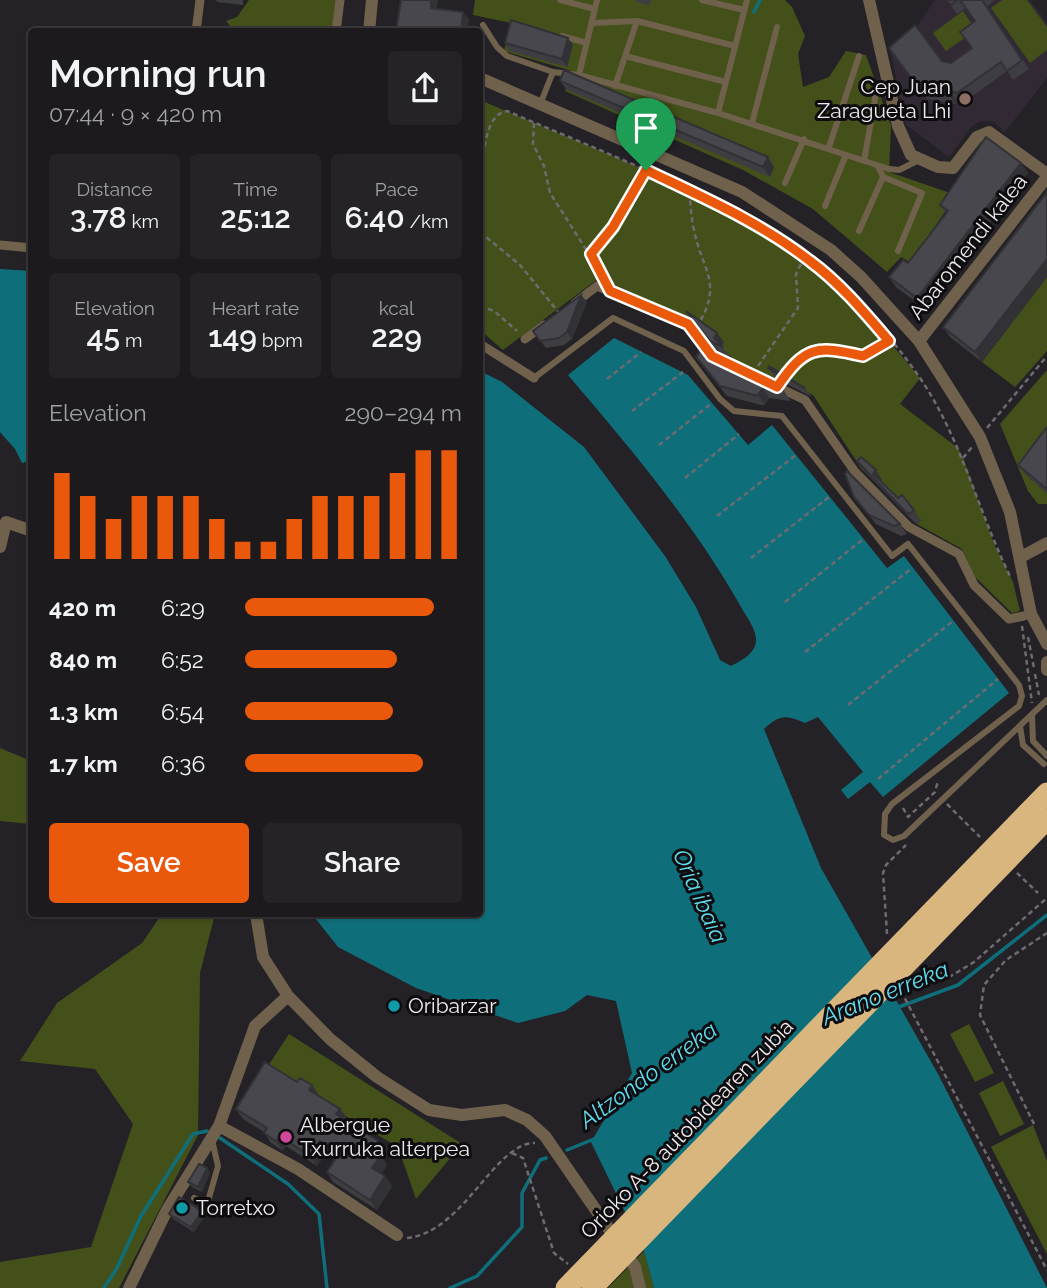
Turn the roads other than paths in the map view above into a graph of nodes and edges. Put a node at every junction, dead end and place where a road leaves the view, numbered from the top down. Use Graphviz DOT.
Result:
graph roads {
  1 [pos="200,0"];
  2 [pos="340,0"];
  3 [pos="372,0"];
  4 [pos="560,0"];
  5 [pos="597,0"];
  6 [pos="702,0"];
  7 [pos="747,0"];
  8 [pos="869,0"];
  9 [pos="595,9"];
  10 [pos="744,10"];
  11 [pos="637,21"];
  12 [pos="592,23"];
  13 [pos="483,25"];
  14 [pos="776,27"];
  15 [pos="196,28"];
  16 [pos="337,28"];
  17 [pos="369,28"];
  18 [pos="550,33"];
  19 [pos="587,43"];
  20 [pos="735,46"];
  21 [pos="625,56"];
  22 [pos="859,56"];
  23 [pos="553,72"];
  24 [pos="579,75"];
  25 [pos="483,79"];
  26 [pos="726,82"];
  27 [pos="615,86"];
  28 [pos="876,93"];
  29 [pos="541,102"];
  30 [pos="718,113"];
  31 [pos="752,123"];
  32 [pos="804,139"];
  33 [pos="829,147"];
  34 [pos="846,155"];
  35 [pos="920,159"];
  36 [pos="864,161"];
  37 [pos="878,166"];
  38 [pos="1047,176"];
  39 [pos="883,177"];
  40 [pos="785,183"];
  41 [pos="825,206"];
  42 [pos="859,231"];
  43 [pos="0,245"];
  44 [pos="28,248"];
  45 [pos="898,251"];
  46 [pos="569,307"];
  47 [pos="559,314"];
  48 [pos="525,339"];
  49 [pos="919,341"];
  50 [pos="483,346"];
  51 [pos="534,378"];
  52 [pos="28,530"];
  53 [pos="1047,544"];
  54 [pos="0,547"];
  55 [pos="1021,556"];
  56 [pos="1022,617"];
  57 [pos="1046,641"];
  58 [pos="1047,662"];
  59 [pos="1047,670"];
  60 [pos="1047,700"];
  61 [pos="1035,712"];
  62 [pos="1020,726"];
  63 [pos="1046,760"];
  64 [pos="1047,793"];
  65 [pos="1047,819"];
  66 [pos="256,917"];
  67 [pos="288,996"];
  68 [pos="219,1125"];
  69 [pos="211,1138"];
  70 [pos="194,1198"];
  71 [pos="397,1235"];
  72 [pos="570,1280"];
  73 [pos="129,1288"];
  74 [pos="592,1288"];
  75 [pos="640,1288"];
  1 -- 15 [label="street"];
  2 -- 16 [label="street"];
  3 -- 17 [label="street"];
  4 -- 9 [label="lane"];
  5 -- 9 [label="lane"];
  6 -- 10 [label="lane"];
  7 -- 10 [label="lane"];
  8 -- 35 [label="street"];
  9 -- 12 [label="lane"];
  10 -- 20 [label="lane"];
  11 -- 12 [label="lane"];
  11 -- 20 [label="lane"];
  11 -- 21 [label="lane"];
  12 -- 19 [label="lane"];
  13 -- 23 [label="lane"];
  14 -- 31 [label="lane"];
  18 -- 19 [label="lane"];
  19 -- 24 [label="lane"];
  20 -- 26 [label="lane"];
  21 -- 26 [label="lane"];
  21 -- 27 [label="lane"];
  22 -- 33 [label="lane"];
  23 -- 24 [label="lane"];
  23 -- 29 [label="lane"];
  24 -- 27 [label="lane"];
  25 -- 29 [label="street"];
  26 -- 30 [label="lane"];
  27 -- 30 [label="lane"];
  28 -- 36 [label="lane"];
  29 -- 49 [label="street"];
  30 -- 31 [label="lane"];
  31 -- 32 [label="lane"];
  32 -- 33 [label="lane"];
  32 -- 40 [label="lane"];
  33 -- 34 [label="lane"];
  34 -- 36 [label="lane"];
  34 -- 41 [label="lane"];
  35 -- 37 [label="lane"];
  35 -- 38 [label="street"];
  36 -- 37 [label="lane"];
  37 -- 39 [label="lane"];
  38 -- 49 [label="street, Abaromendi kalea"];
  39 -- 42 [label="lane"];
  39 -- 45 [label="lane"];
  43 -- 44 [label="street"];
  46 -- 56 [label="street"];
  47 -- 48 [label="street"];
  49 -- 55 [label="street"];
  50 -- 51 [label="street"];
  51 -- 62 [label="lane"];
  52 -- 54 [label="street"];
  53 -- 55 [label="street"];
  55 -- 57 [label="street"];
  58 -- 59 [label="street"];
  60 -- 61 [label="lane"];
  61 -- 62 [label="lane"];
  61 -- 63 [label="lane"];
  62 -- 63 [label="lane"];
  64 -- 72 [label="highway, Orioko A-8 autobidearen zubia"];
  65 -- 74 [label="highway, Orioko A-8 autobidearen zubia"];
  66 -- 67 [label="street"];
  67 -- 68 [label="street"];
  67 -- 75 [label="street"];
  68 -- 69 [label="street"];
  68 -- 71 [label="street"];
  69 -- 70 [label="lane"];
  69 -- 73 [label="street"];
}
